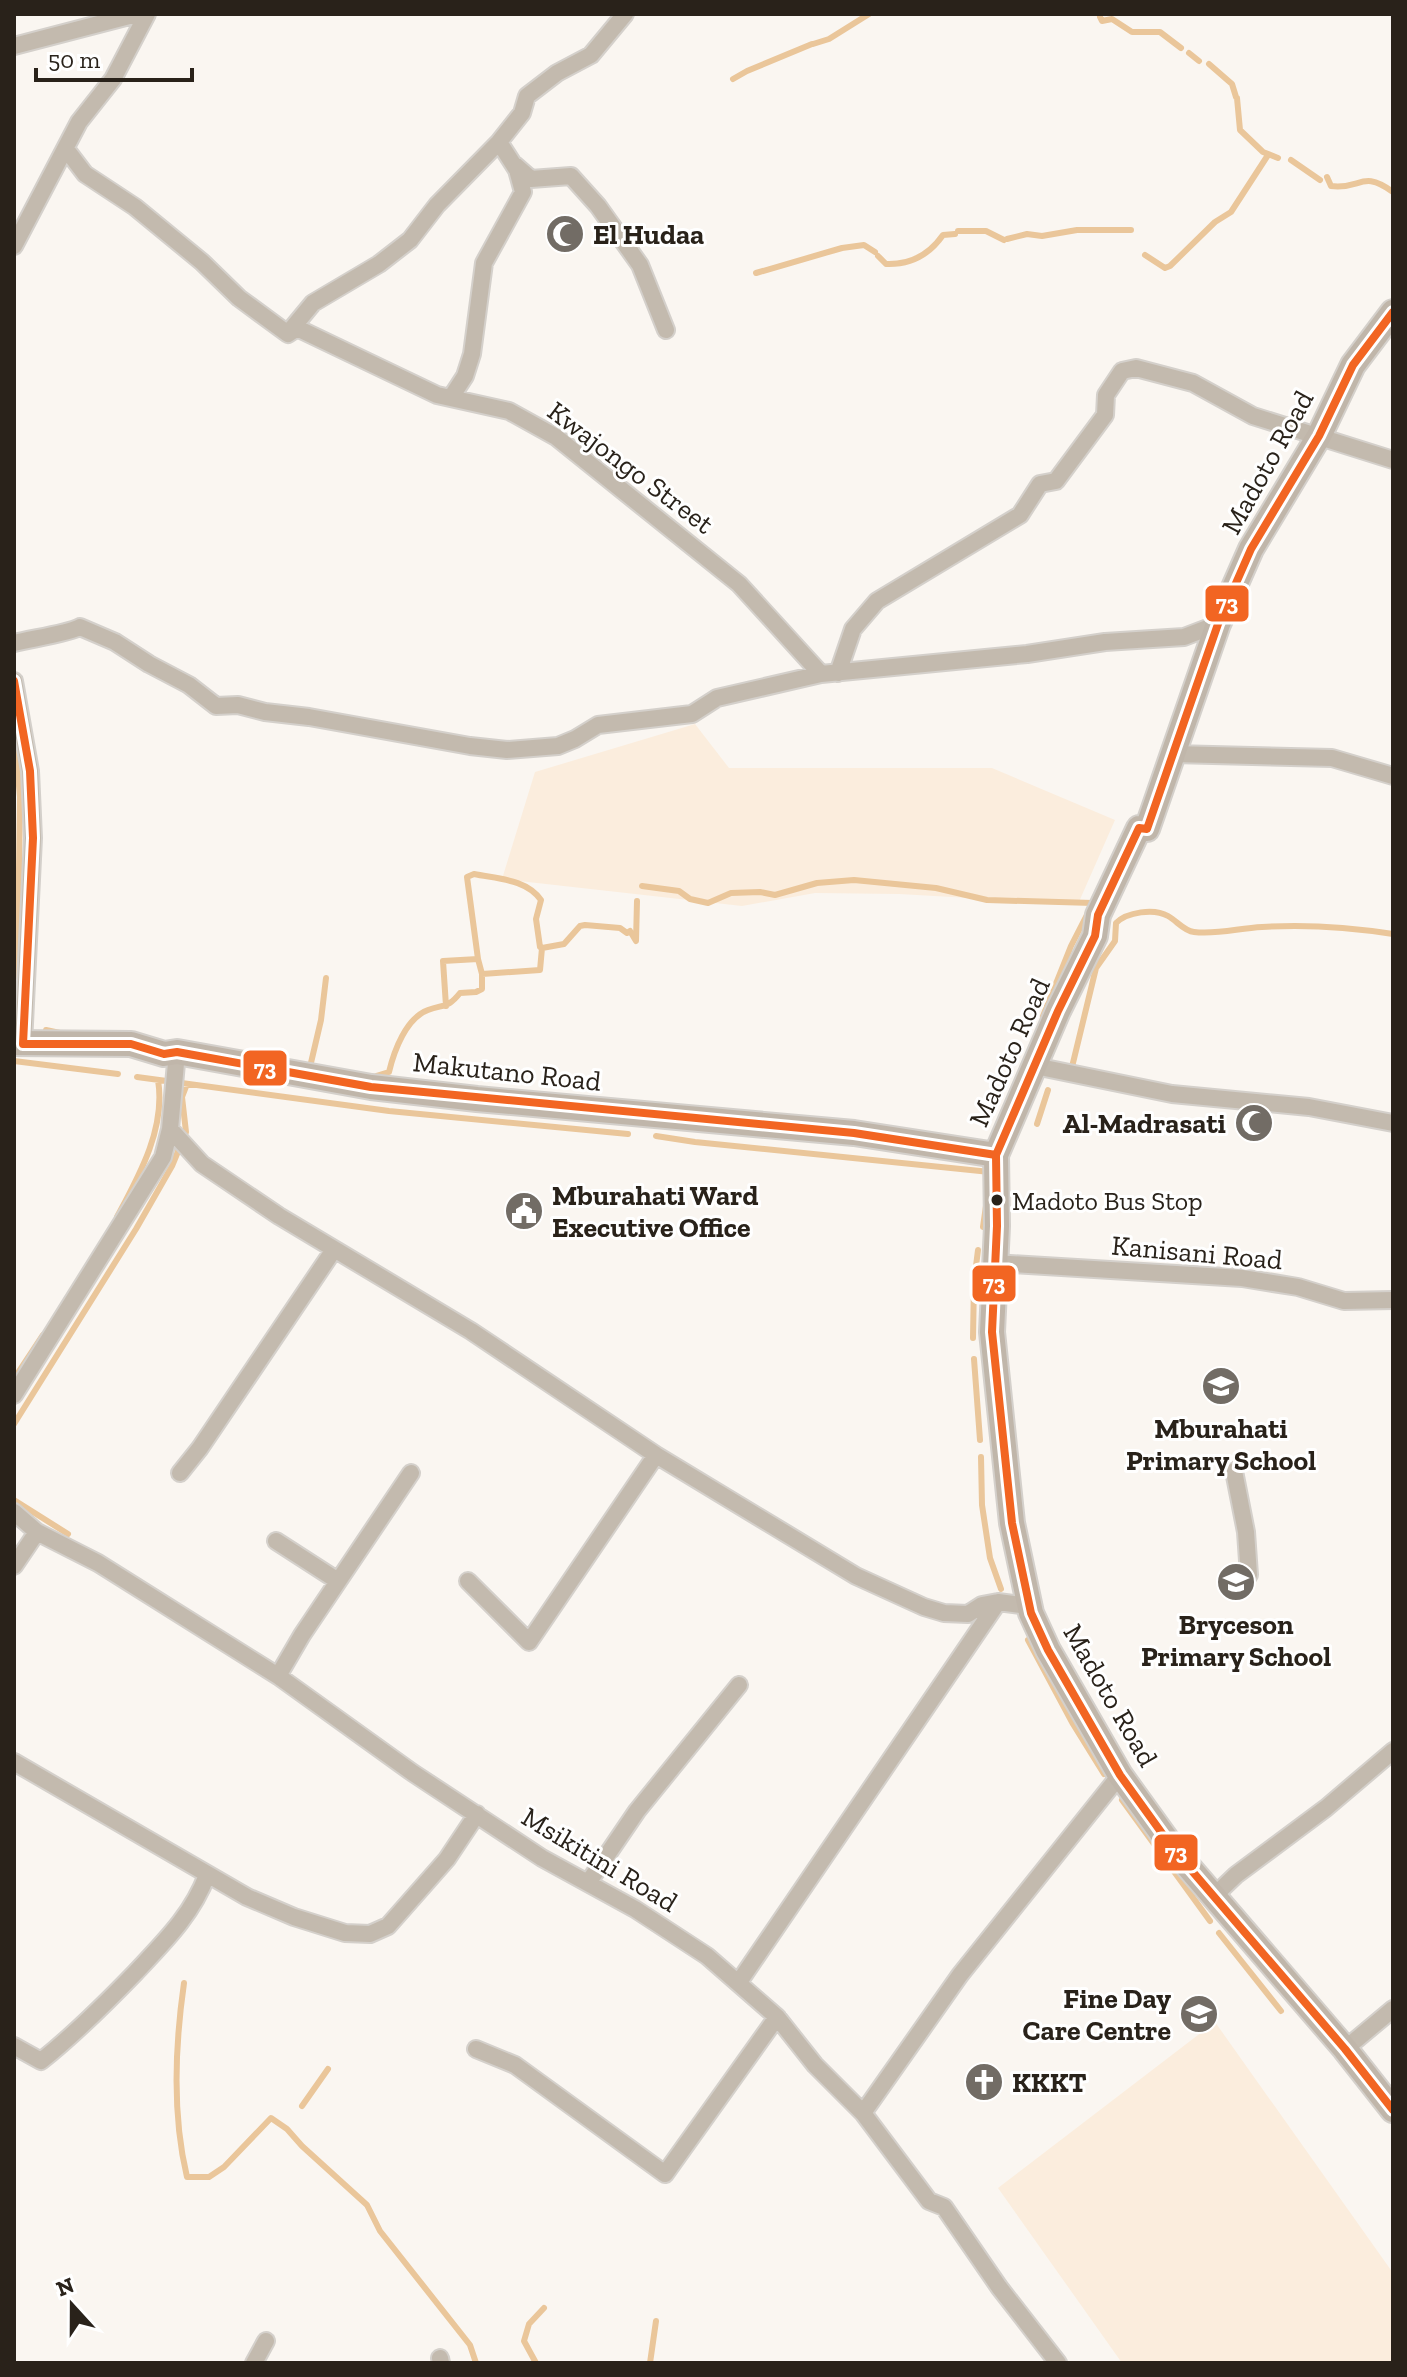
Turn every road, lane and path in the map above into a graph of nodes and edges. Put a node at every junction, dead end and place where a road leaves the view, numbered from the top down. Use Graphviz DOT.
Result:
graph roads {
  1 [pos="137,14"];
  2 [pos="147,14"];
  3 [pos="625,14"];
  4 [pos="14,46"];
  5 [pos="499,142"];
  6 [pos="66,149"];
  7 [pos="511,162"];
  8 [pos="14,246"];
  9 [pos="1393,312"];
  10 [pos="666,330"];
  11 [pos="288,334"];
  12 [pos="452,396"];
  13 [pos="1319,436"];
  14 [pos="1393,460"];
  15 [pos="1218,624"];
  16 [pos="14,643"];
  17 [pos="830,673"];
  18 [pos="14,681"];
  19 [pos="17,709"];
  20 [pos="1173,754"];
  21 [pos="1393,776"];
  22 [pos="14,870"];
  23 [pos="31,873"];
  24 [pos="19,1044"];
  25 [pos="177,1052"];
  26 [pos="1035,1066"];
  27 [pos="1393,1123"];
  28 [pos="171,1130"];
  29 [pos="996,1155"];
  30 [pos="333,1251"];
  31 [pos="994,1263"];
  32 [pos="1393,1300"];
  33 [pos="14,1395"];
  34 [pos="656,1455"];
  35 [pos="1234,1471"];
  36 [pos="180,1473"];
  37 [pos="411,1473"];
  38 [pos="14,1512"];
  39 [pos="37,1532"];
  40 [pos="276,1541"];
  41 [pos="14,1566"];
  42 [pos="1249,1575"];
  43 [pos="338,1581"];
  44 [pos="468,1581"];
  45 [pos="998,1602"];
  46 [pos="1029,1606"];
  47 [pos="278,1676"];
  48 [pos="739,1685"];
  49 [pos="1393,1751"];
  50 [pos="14,1762"];
  51 [pos="1120,1775"];
  52 [pos="477,1814"];
  53 [pos="207,1875"];
  54 [pos="588,1883"];
  55 [pos="1214,1896"];
  56 [pos="739,1982"];
  57 [pos="1393,2009"];
  58 [pos="777,2017"];
  59 [pos="14,2046"];
  60 [pos="476,2049"];
  61 [pos="1345,2049"];
  62 [pos="1393,2110"];
  63 [pos="863,2113"];
  64 [pos="266,2341"];
  65 [pos="254,2363"];
  66 [pos="1058,2363"];
  1 -- 4 [label="street"];
  2 -- 6 [label="street"];
  3 -- 5 [label="street"];
  5 -- 7 [label="street"];
  5 -- 11 [label="street"];
  6 -- 8 [label="street"];
  6 -- 11 [label="street, Kwajongo Street"];
  7 -- 10 [label="street"];
  7 -- 12 [label="street"];
  9 -- 13 [label="main road, Madoto Road"];
  11 -- 12 [label="street, Kwajongo Street"];
  12 -- 17 [label="street, Kwajongo Street"];
  13 -- 14 [label="street"];
  13 -- 15 [label="main road, Madoto Road"];
  13 -- 17 [label="street"];
  15 -- 17 [label="street"];
  15 -- 20 [label="main road, Madoto Road"];
  16 -- 17 [label="street"];
  18 -- 19 [label="street"];
  19 -- 23 [label="street"];
  20 -- 21 [label="street"];
  20 -- 26 [label="main road, Madoto Road"];
  22 -- 23 [label="street"];
  23 -- 24 [label="street"];
  24 -- 25 [label="main road, Makutano Road"];
  25 -- 28 [label="street"];
  25 -- 29 [label="main road, Makutano Road"];
  26 -- 27 [label="street"];
  26 -- 29 [label="main road, Madoto Road"];
  28 -- 30 [label="street"];
  28 -- 33 [label="street"];
  29 -- 31 [label="main road, Madoto Road"];
  30 -- 34 [label="street"];
  30 -- 36 [label="street"];
  31 -- 32 [label="street, Kanisani Road"];
  31 -- 46 [label="main road, Madoto Road"];
  34 -- 44 [label="street"];
  34 -- 45 [label="street"];
  35 -- 42 [label="street"];
  37 -- 43 [label="street"];
  38 -- 39 [label="street, Msikitini Road"];
  39 -- 41 [label="street"];
  39 -- 47 [label="street, Msikitini Road"];
  40 -- 43 [label="street"];
  43 -- 47 [label="street"];
  45 -- 46 [label="street"];
  45 -- 56 [label="street"];
  46 -- 51 [label="main road, Madoto Road"];
  47 -- 52 [label="street, Msikitini Road"];
  48 -- 54 [label="street"];
  49 -- 55 [label="street"];
  50 -- 53 [label="street"];
  51 -- 55 [label="main road, Madoto Road"];
  51 -- 63 [label="street"];
  52 -- 53 [label="street"];
  52 -- 54 [label="street, Msikitini Road"];
  53 -- 59 [label="street"];
  54 -- 56 [label="street, Msikitini Road"];
  55 -- 61 [label="main road, Madoto Road"];
  56 -- 58 [label="street, Msikitini Road"];
  57 -- 61 [label="street"];
  58 -- 60 [label="street"];
  58 -- 63 [label="street, Msikitini Road"];
  61 -- 62 [label="main road, Madoto Road"];
  63 -- 66 [label="street, Msikitini Road"];
  64 -- 65 [label="street"];
}
